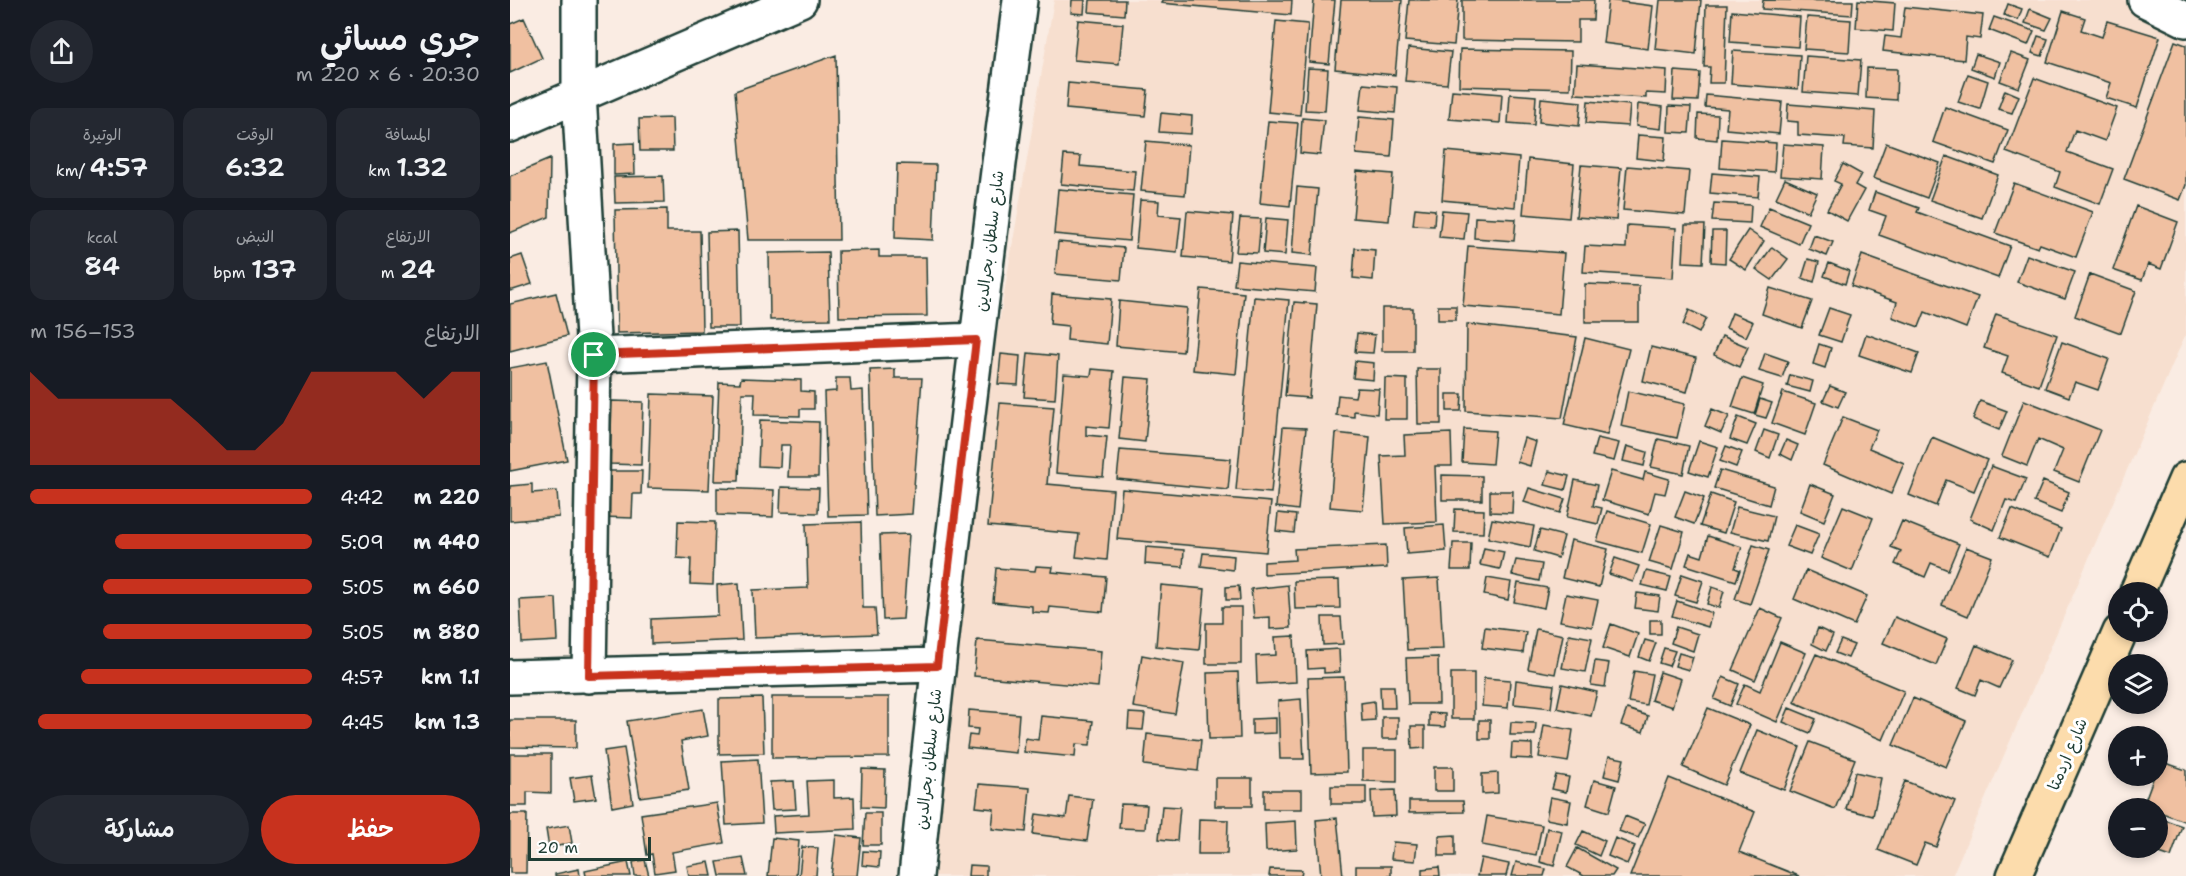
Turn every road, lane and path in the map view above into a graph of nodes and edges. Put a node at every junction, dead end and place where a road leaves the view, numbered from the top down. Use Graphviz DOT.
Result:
graph roads {
  1 [pos="579,0"];
  2 [pos="800,0"];
  3 [pos="1020,0"];
  4 [pos="2145,0"];
  5 [pos="2186,20"];
  6 [pos="579,94"];
  7 [pos="510,125"];
  8 [pos="976,340"];
  9 [pos="594,355"];
  10 [pos="2186,479"];
  11 [pos="2141,582"];
  12 [pos="2116,642"];
  13 [pos="937,666"];
  14 [pos="589,676"];
  15 [pos="510,677"];
  16 [pos="916,876"];
  17 [pos="2014,876"];
  1 -- 6 [label="street"];
  2 -- 6 [label="street"];
  3 -- 8 [label="street, شارع سلطان بحرالدين"];
  4 -- 5 [label="street"];
  6 -- 7 [label="street"];
  6 -- 9 [label="street"];
  8 -- 9 [label="street"];
  8 -- 13 [label="street, شارع سلطان بحرالدين"];
  9 -- 14 [label="street"];
  10 -- 11 [label="main road"];
  12 -- 17 [label="main road, شارع اردمتا"];
  13 -- 14 [label="street"];
  13 -- 16 [label="street, شارع سلطان بحرالدين"];
  14 -- 15 [label="street"];
}
